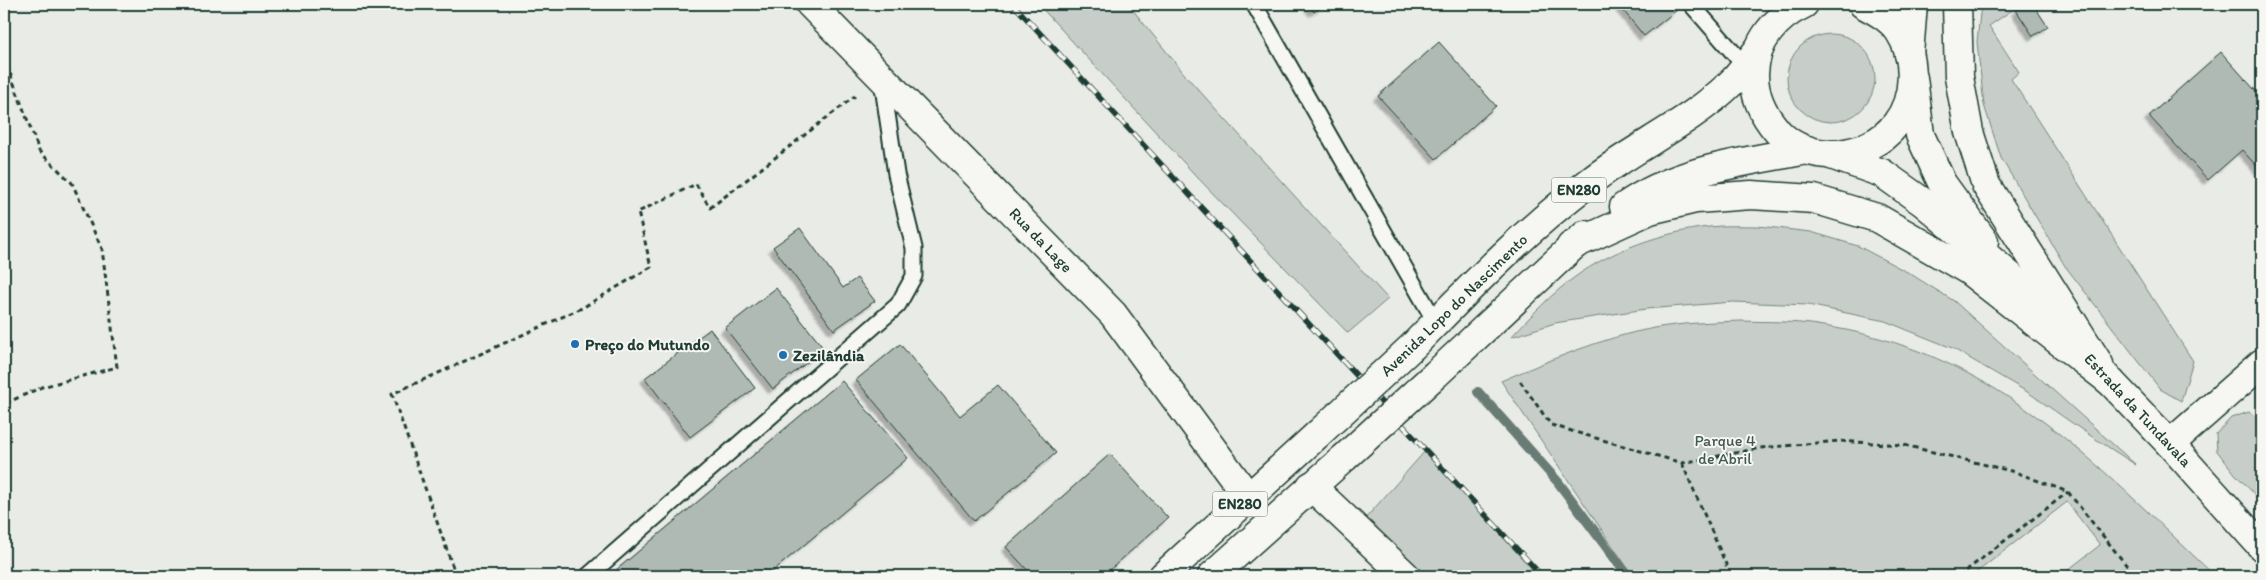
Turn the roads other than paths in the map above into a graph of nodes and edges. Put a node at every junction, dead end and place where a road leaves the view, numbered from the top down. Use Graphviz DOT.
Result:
graph roads {
  1 [pos="810,4"];
  2 [pos="1254,4"];
  3 [pos="1691,4"];
  4 [pos="1804,4"];
  5 [pos="1863,4"];
  6 [pos="1913,4"];
  7 [pos="1957,4"];
  8 [pos="1751,58"];
  9 [pos="1911,66"];
  10 [pos="881,76"];
  11 [pos="1819,152"];
  12 [pos="1572,246"];
  13 [pos="2010,276"];
  14 [pos="1436,323"];
  15 [pos="2262,363"];
  16 [pos="2111,382"];
  17 [pos="2170,444"];
  18 [pos="1311,486"];
  19 [pos="1248,497"];
  20 [pos="2262,547"];
  21 [pos="588,576"];
  22 [pos="1163,576"];
  23 [pos="1212,576"];
  24 [pos="1406,576"];
  1 -- 10 [label="main road, Rua da Lage"];
  2 -- 14 [label="lane"];
  3 -- 8 [label="lane"];
  4 -- 8 [label="main road, Avenida Lopo do Nascimento"];
  5 -- 9 [label="main road"];
  6 -- 9 [label="main road"];
  7 -- 16 [label="main road"];
  8 -- 11 [label="main road, Estrada da Tundavala"];
  8 -- 14 [label="main road, Avenida Lopo do Nascimento / EN280"];
  9 -- 11 [label="main road"];
  9 -- 13 [label="main road, Estrada da Tundavala"];
  10 -- 19 [label="main road, Rua da Lage"];
  10 -- 21 [label="lane"];
  11 -- 12 [label="main road, EN280"];
  11 -- 13 [label="main road, Estrada da Tundavala"];
  12 -- 16 [label="main road"];
  12 -- 18 [label="main road, EN280, bridge"];
  13 -- 16 [label="main road, Estrada da Tundavala"];
  14 -- 19 [label="main road, Avenida Lopo do Nascimento / EN280, bridge"];
  15 -- 17 [label="main road"];
  16 -- 17 [label="main road, Estrada da Tundavala"];
  17 -- 20 [label="main road, Estrada da Tundavala"];
  18 -- 23 [label="main road, EN280"];
  18 -- 24 [label="main road"];
  19 -- 22 [label="main road, Avenida Lopo do Nascimento / EN280"];
}
